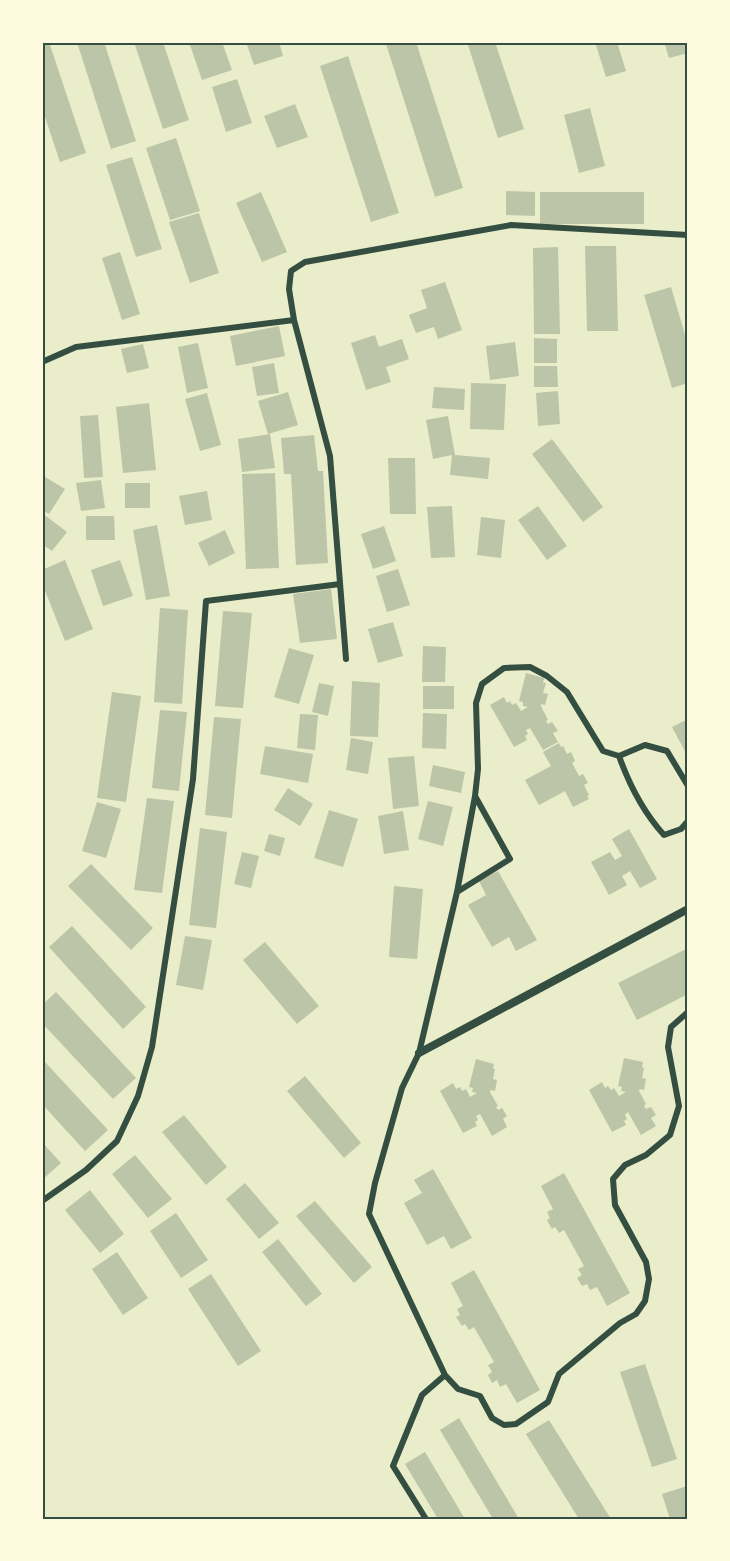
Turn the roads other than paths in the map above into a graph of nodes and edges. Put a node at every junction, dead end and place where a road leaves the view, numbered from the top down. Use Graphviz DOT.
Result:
graph roads {
  1 [pos="688,235"];
  2 [pos="294,320"];
  3 [pos="42,362"];
  4 [pos="340,584"];
  5 [pos="346,659"];
  6 [pos="619,756"];
  7 [pos="688,786"];
  8 [pos="475,796"];
  9 [pos="688,821"];
  10 [pos="457,892"];
  11 [pos="688,909"];
  12 [pos="688,1012"];
  13 [pos="419,1053"];
  14 [pos="42,1202"];
  15 [pos="445,1375"];
  16 [pos="426,1519"];
  1 -- 2 [label="street"];
  2 -- 3 [label="street"];
  2 -- 4 [label="street"];
  4 -- 5 [label="street"];
  4 -- 14 [label="street"];
  6 -- 7 [label="street"];
  6 -- 8 [label="street"];
  6 -- 9 [label="street"];
  8 -- 10 [label="street"];
  8 -- 10 [label="street"];
  10 -- 13 [label="street"];
  11 -- 13 [label="street"];
  12 -- 15 [label="street"];
  13 -- 15 [label="street"];
  15 -- 16 [label="street"];
}
